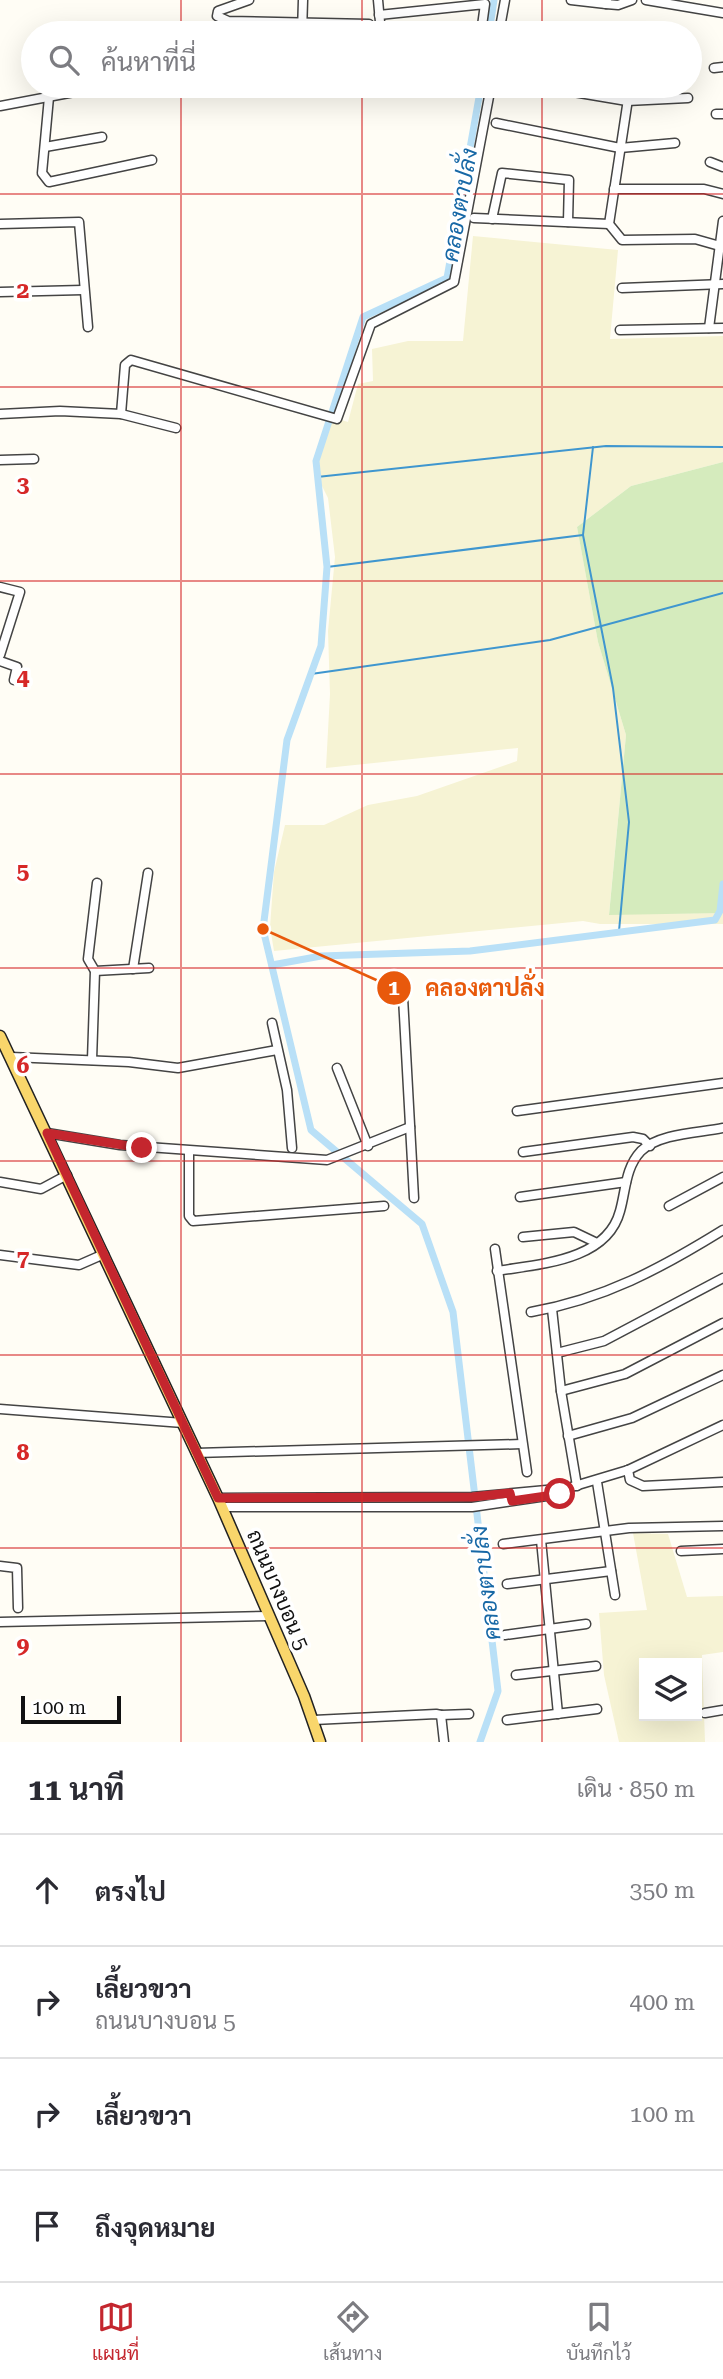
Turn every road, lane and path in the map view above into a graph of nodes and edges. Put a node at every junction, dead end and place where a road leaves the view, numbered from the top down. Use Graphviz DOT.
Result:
graph roads {
  1 [pos="249,0"];
  2 [pos="303,0"];
  3 [pos="377,0"];
  4 [pos="505,0"];
  5 [pos="571,0"];
  6 [pos="632,0"];
  7 [pos="646,0"];
  8 [pos="485,2"];
  9 [pos="606,2"];
  10 [pos="723,13"];
  11 [pos="379,15"];
  12 [pos="228,21"];
  13 [pos="303,21"];
  14 [pos="380,21"];
  15 [pos="483,21"];
  16 [pos="501,21"];
  17 [pos="44,98"];
  18 [pos="49,98"];
  19 [pos="489,98"];
  20 [pos="609,98"];
  21 [pos="628,98"];
  22 [pos="688,98"];
  23 [pos="627,101"];
  24 [pos="0,106"];
  25 [pos="496,123"];
  26 [pos="102,137"];
  27 [pos="675,143"];
  28 [pos="45,147"];
  29 [pos="620,149"];
  30 [pos="152,160"];
  31 [pos="710,162"];
  32 [pos="723,167"];
  33 [pos="614,189"];
  34 [pos="723,194"];
  35 [pos="474,218"];
  36 [pos="492,219"];
  37 [pos="723,221"];
  38 [pos="568,222"];
  39 [pos="0,224"];
  40 [pos="609,224"];
  41 [pos="721,247"];
  42 [pos="719,284"];
  43 [pos="622,288"];
  44 [pos="83,289"];
  45 [pos="0,292"];
  46 [pos="88,327"];
  47 [pos="709,328"];
  48 [pos="723,328"];
  49 [pos="620,330"];
  50 [pos="0,414"];
  51 [pos="121,414"];
  52 [pos="176,428"];
  53 [pos="33,459"];
  54 [pos="0,460"];
  55 [pos="0,587"];
  56 [pos="1,650"];
  57 [pos="0,661"];
  58 [pos="14,680"];
  59 [pos="148,873"];
  60 [pos="97,883"];
  61 [pos="133,968"];
  62 [pos="149,968"];
  63 [pos="95,971"];
  64 [pos="402,979"];
  65 [pos="272,1023"];
  66 [pos="0,1036"];
  67 [pos="277,1050"];
  68 [pos="11,1057"];
  69 [pos="92,1060"];
  70 [pos="337,1068"];
  71 [pos="723,1083"];
  72 [pos="517,1111"];
  73 [pos="410,1127"];
  74 [pos="723,1128"];
  75 [pos="47,1133"];
  76 [pos="368,1146"];
  77 [pos="650,1146"];
  78 [pos="292,1148"];
  79 [pos="189,1151"];
  80 [pos="523,1152"];
  81 [pos="67,1175"];
  82 [pos="723,1177"];
  83 [pos="0,1182"];
  84 [pos="626,1182"];
  85 [pos="520,1197"];
  86 [pos="414,1198"];
  87 [pos="384,1206"];
  88 [pos="669,1206"];
  89 [pos="723,1230"];
  90 [pos="523,1237"];
  91 [pos="597,1243"];
  92 [pos="495,1249"];
  93 [pos="104,1254"];
  94 [pos="0,1255"];
  95 [pos="498,1271"];
  96 [pos="723,1278"];
  97 [pos="552,1308"];
  98 [pos="531,1312"];
  99 [pos="723,1323"];
  100 [pos="557,1353"];
  101 [pos="723,1375"];
  102 [pos="561,1391"];
  103 [pos="0,1409"];
  104 [pos="183,1423"];
  105 [pos="723,1425"];
  106 [pos="568,1436"];
  107 [pos="522,1444"];
  108 [pos="196,1453"];
  109 [pos="628,1470"];
  110 [pos="527,1472"];
  111 [pos="597,1482"];
  112 [pos="723,1482"];
  113 [pos="573,1487"];
  114 [pos="220,1503"];
  115 [pos="723,1526"];
  116 [pos="604,1532"];
  117 [pos="541,1539"];
  118 [pos="503,1544"];
  119 [pos="723,1549"];
  120 [pos="681,1550"];
  121 [pos="0,1566"];
  122 [pos="611,1571"];
  123 [pos="545,1579"];
  124 [pos="507,1584"];
  125 [pos="615,1595"];
  126 [pos="18,1613"];
  127 [pos="269,1616"];
  128 [pos="0,1622"];
  129 [pos="586,1624"];
  130 [pos="550,1629"];
  131 [pos="505,1635"];
  132 [pos="596,1666"];
  133 [pos="554,1671"];
  134 [pos="516,1675"];
  135 [pos="597,1709"];
  136 [pos="723,1710"];
  137 [pos="705,1713"];
  138 [pos="468,1714"];
  139 [pos="558,1714"];
  140 [pos="441,1715"];
  141 [pos="314,1720"];
  142 [pos="508,1720"];
  143 [pos="320,1742"];
  144 [pos="444,1742"];
  1 -- 12 [label="street"];
  2 -- 13 [label="street"];
  3 -- 11 [label="street"];
  4 -- 16 [label="street"];
  5 -- 9 [label="street"];
  6 -- 9 [label="street"];
  7 -- 10 [label="street"];
  8 -- 11 [label="street"];
  8 -- 15 [label="street"];
  11 -- 14 [label="street"];
  17 -- 24 [label="street"];
  18 -- 28 [label="street"];
  19 -- 51 [label="street"];
  20 -- 23 [label="street"];
  21 -- 23 [label="street"];
  22 -- 23 [label="street"];
  23 -- 29 [label="street"];
  25 -- 29 [label="street"];
  26 -- 28 [label="street"];
  27 -- 29 [label="street"];
  28 -- 30 [label="street"];
  29 -- 33 [label="street"];
  31 -- 32 [label="street"];
  33 -- 34 [label="street"];
  33 -- 40 [label="street"];
  35 -- 36 [label="street"];
  36 -- 38 [label="street"];
  36 -- 38 [label="street"];
  37 -- 41 [label="street"];
  38 -- 40 [label="street"];
  39 -- 44 [label="street"];
  40 -- 41 [label="street"];
  41 -- 42 [label="street"];
  42 -- 43 [label="street"];
  42 -- 47 [label="street"];
  44 -- 45 [label="street"];
  44 -- 46 [label="street"];
  47 -- 48 [label="street"];
  47 -- 49 [label="street"];
  50 -- 51 [label="street"];
  51 -- 52 [label="street"];
  53 -- 54 [label="street"];
  55 -- 56 [label="street"];
  57 -- 58 [label="street"];
  59 -- 61 [label="street"];
  60 -- 63 [label="street"];
  61 -- 62 [label="street"];
  61 -- 63 [label="street"];
  63 -- 69 [label="street"];
  64 -- 73 [label="street"];
  65 -- 67 [label="street"];
  66 -- 68 [label="main road, ถนนบางบอน 5"];
  67 -- 69 [label="street"];
  67 -- 78 [label="street"];
  68 -- 69 [label="street"];
  68 -- 75 [label="main road, ถนนบางบอน 5"];
  70 -- 76 [label="street"];
  71 -- 72 [label="street"];
  73 -- 76 [label="street"];
  73 -- 86 [label="street"];
  74 -- 77 [label="street"];
  75 -- 79 [label="street"];
  75 -- 81 [label="main road, ถนนบางบอน 5"];
  76 -- 79 [label="street"];
  77 -- 80 [label="street"];
  77 -- 84 [label="street"];
  79 -- 87 [label="street"];
  81 -- 83 [label="street"];
  81 -- 93 [label="main road, ถนนบางบอน 5"];
  82 -- 88 [label="street"];
  84 -- 85 [label="street"];
  84 -- 91 [label="street"];
  89 -- 97 [label="street"];
  90 -- 91 [label="street"];
  91 -- 95 [label="street"];
  92 -- 95 [label="street"];
  93 -- 94 [label="street"];
  93 -- 104 [label="main road, ถนนบางบอน 5"];
  95 -- 107 [label="street"];
  96 -- 100 [label="street"];
  97 -- 98 [label="street"];
  97 -- 100 [label="street"];
  99 -- 102 [label="street"];
  100 -- 102 [label="street"];
  101 -- 106 [label="street"];
  102 -- 106 [label="street"];
  103 -- 104 [label="street"];
  104 -- 108 [label="main road, ถนนบางบอน 5"];
  105 -- 109 [label="street"];
  106 -- 113 [label="street"];
  107 -- 108 [label="street"];
  107 -- 110 [label="street"];
  108 -- 114 [label="main road, ถนนบางบอน 5"];
  109 -- 111 [label="street"];
  109 -- 112 [label="street"];
  111 -- 113 [label="street"];
  111 -- 116 [label="street"];
  113 -- 114 [label="street"];
  114 -- 127 [label="main road, ถนนบางบอน 5"];
  115 -- 116 [label="street"];
  116 -- 117 [label="street"];
  116 -- 122 [label="street"];
  117 -- 118 [label="street"];
  117 -- 123 [label="street"];
  119 -- 120 [label="street"];
  121 -- 126 [label="street"];
  122 -- 123 [label="street"];
  122 -- 125 [label="street"];
  123 -- 124 [label="street"];
  123 -- 130 [label="street"];
  126 -- 127 [label="street"];
  126 -- 128 [label="street"];
  127 -- 141 [label="main road, ถนนบางบอน 5"];
  129 -- 130 [label="street"];
  130 -- 131 [label="street"];
  130 -- 133 [label="street"];
  132 -- 133 [label="street"];
  133 -- 134 [label="street"];
  133 -- 139 [label="street"];
  135 -- 139 [label="street"];
  136 -- 137 [label="street"];
  138 -- 140 [label="street"];
  139 -- 142 [label="street"];
  140 -- 141 [label="street"];
  140 -- 144 [label="street"];
  141 -- 143 [label="main road, ถนนบางบอน 5"];
}
